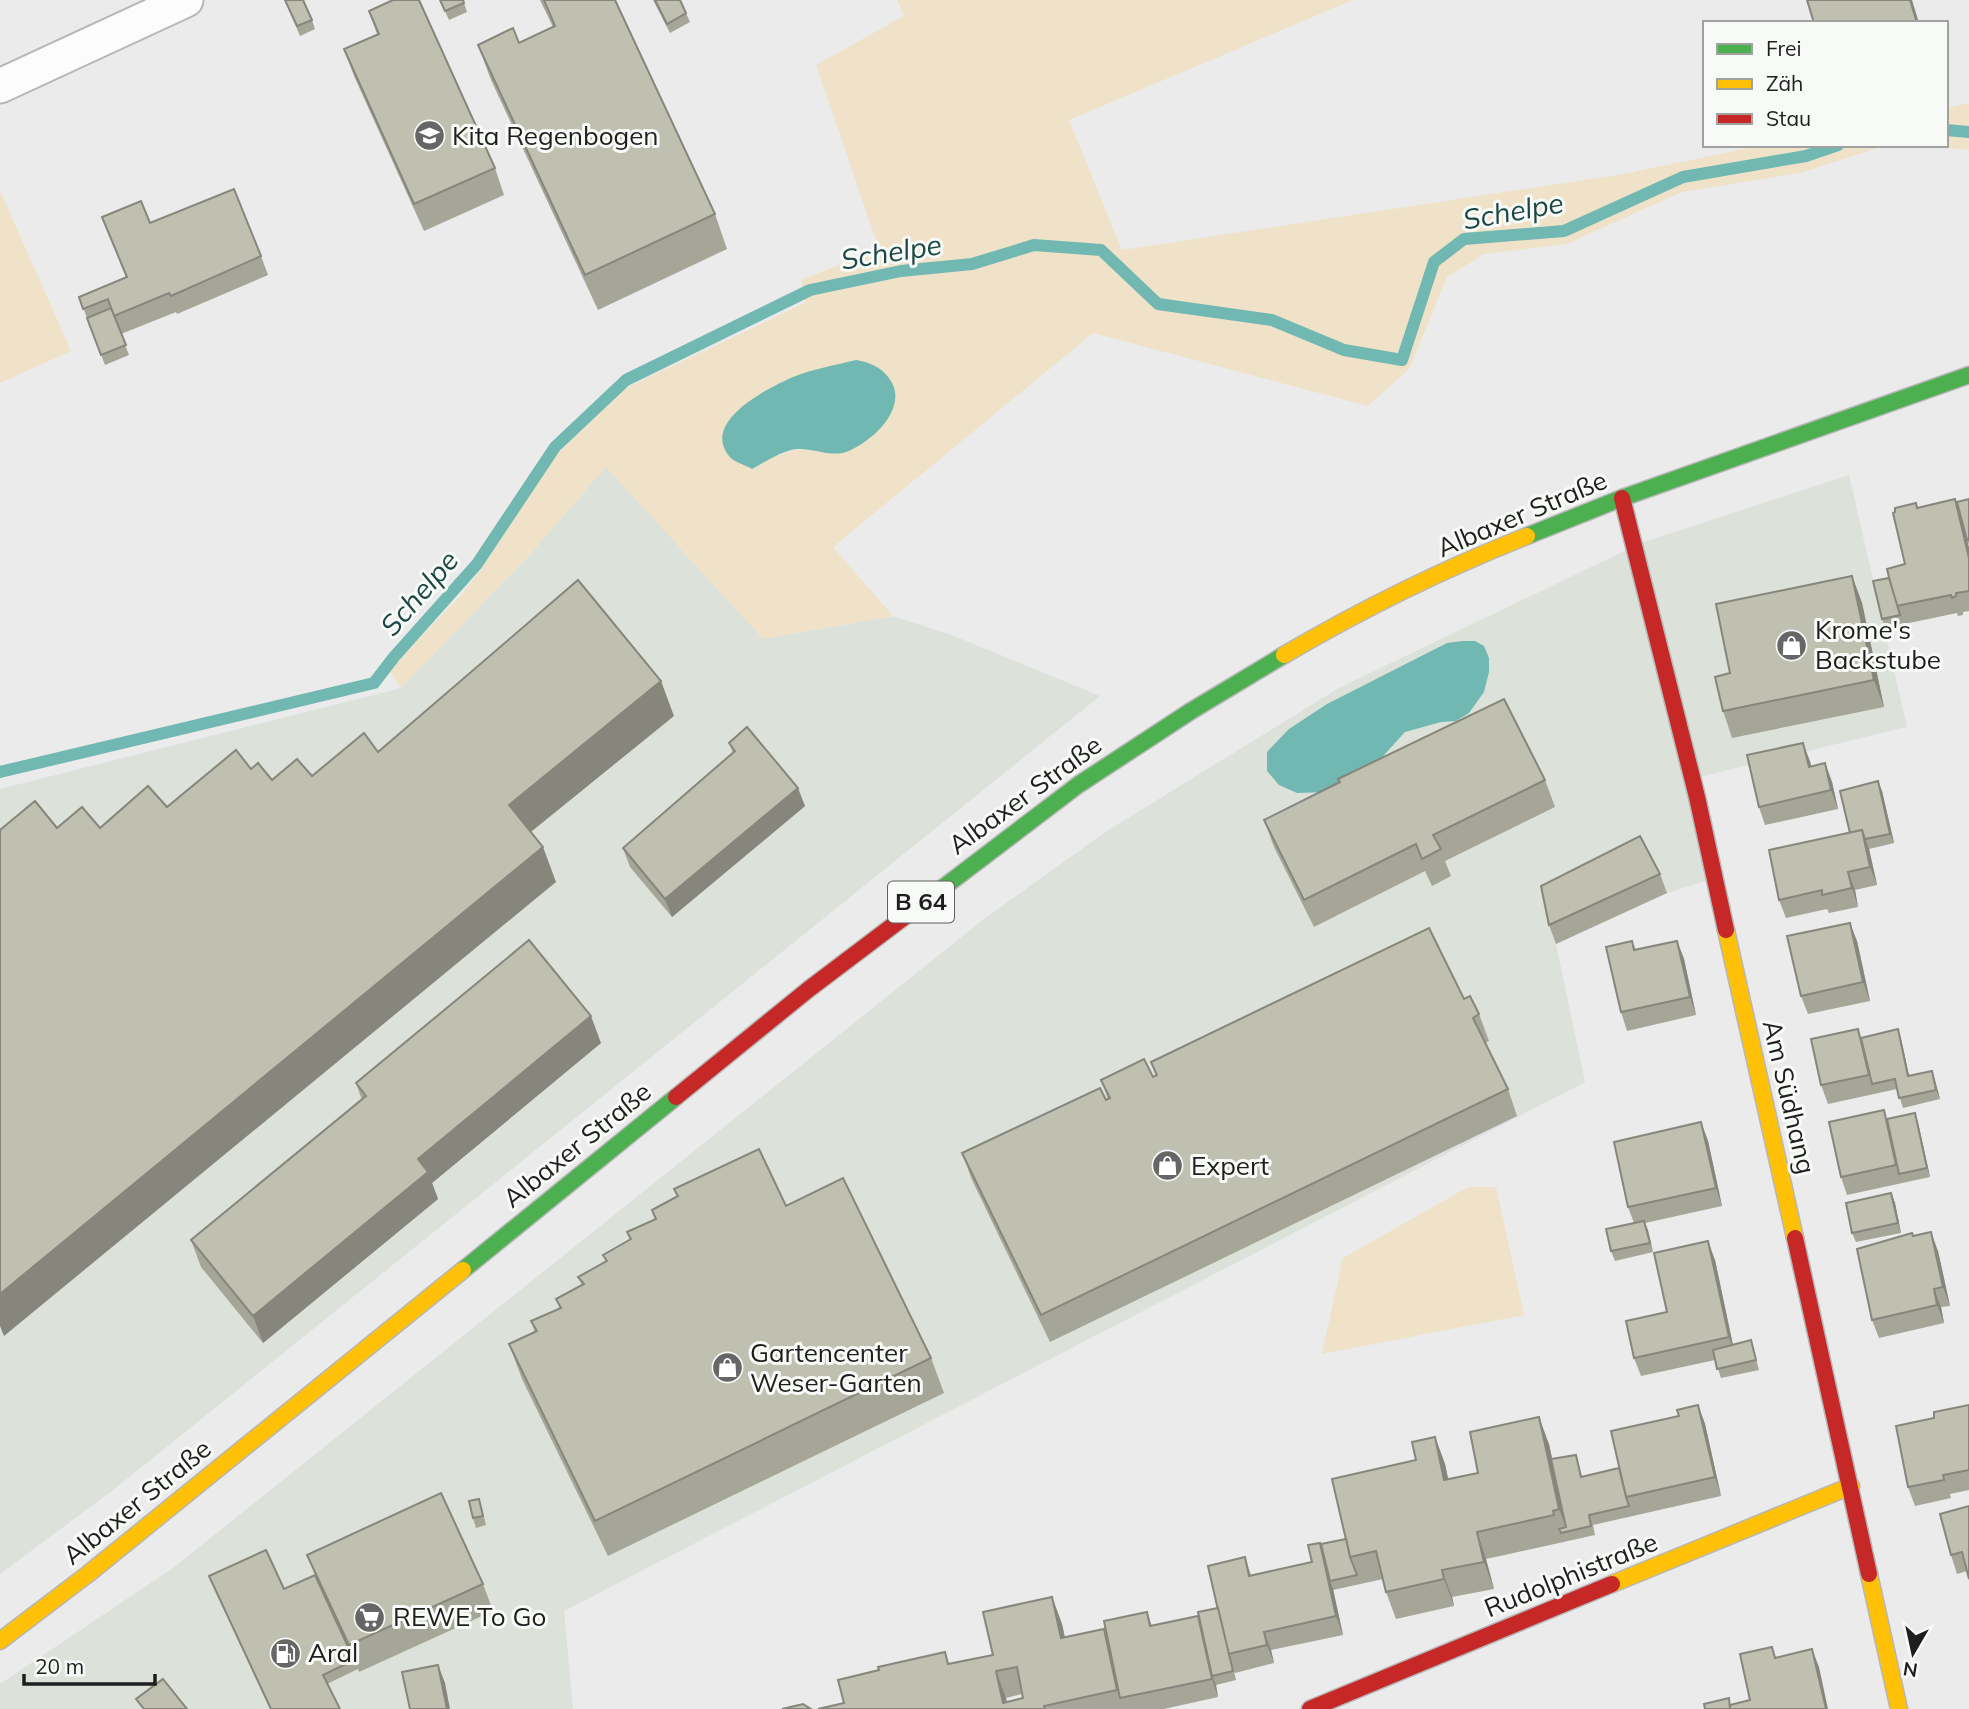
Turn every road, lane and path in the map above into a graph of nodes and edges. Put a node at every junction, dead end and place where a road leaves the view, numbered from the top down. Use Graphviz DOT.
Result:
graph roads {
  1 [pos="179,1"];
  2 [pos="0,86"];
  3 [pos="1969,374"];
  4 [pos="1622,498"];
  5 [pos="1851,1486"];
  6 [pos="0,1641"];
  7 [pos="1310,1709"];
  8 [pos="1899,1709"];
  1 -- 2 [label="street"];
  3 -- 4 [label="main road, Albaxer Straße / B 64"];
  4 -- 5 [label="main road, Am Südhang"];
  4 -- 6 [label="main road, Albaxer Straße / B 64"];
  5 -- 7 [label="main road, Rudolphistraße"];
  5 -- 8 [label="main road, Am Südhang"];
}
